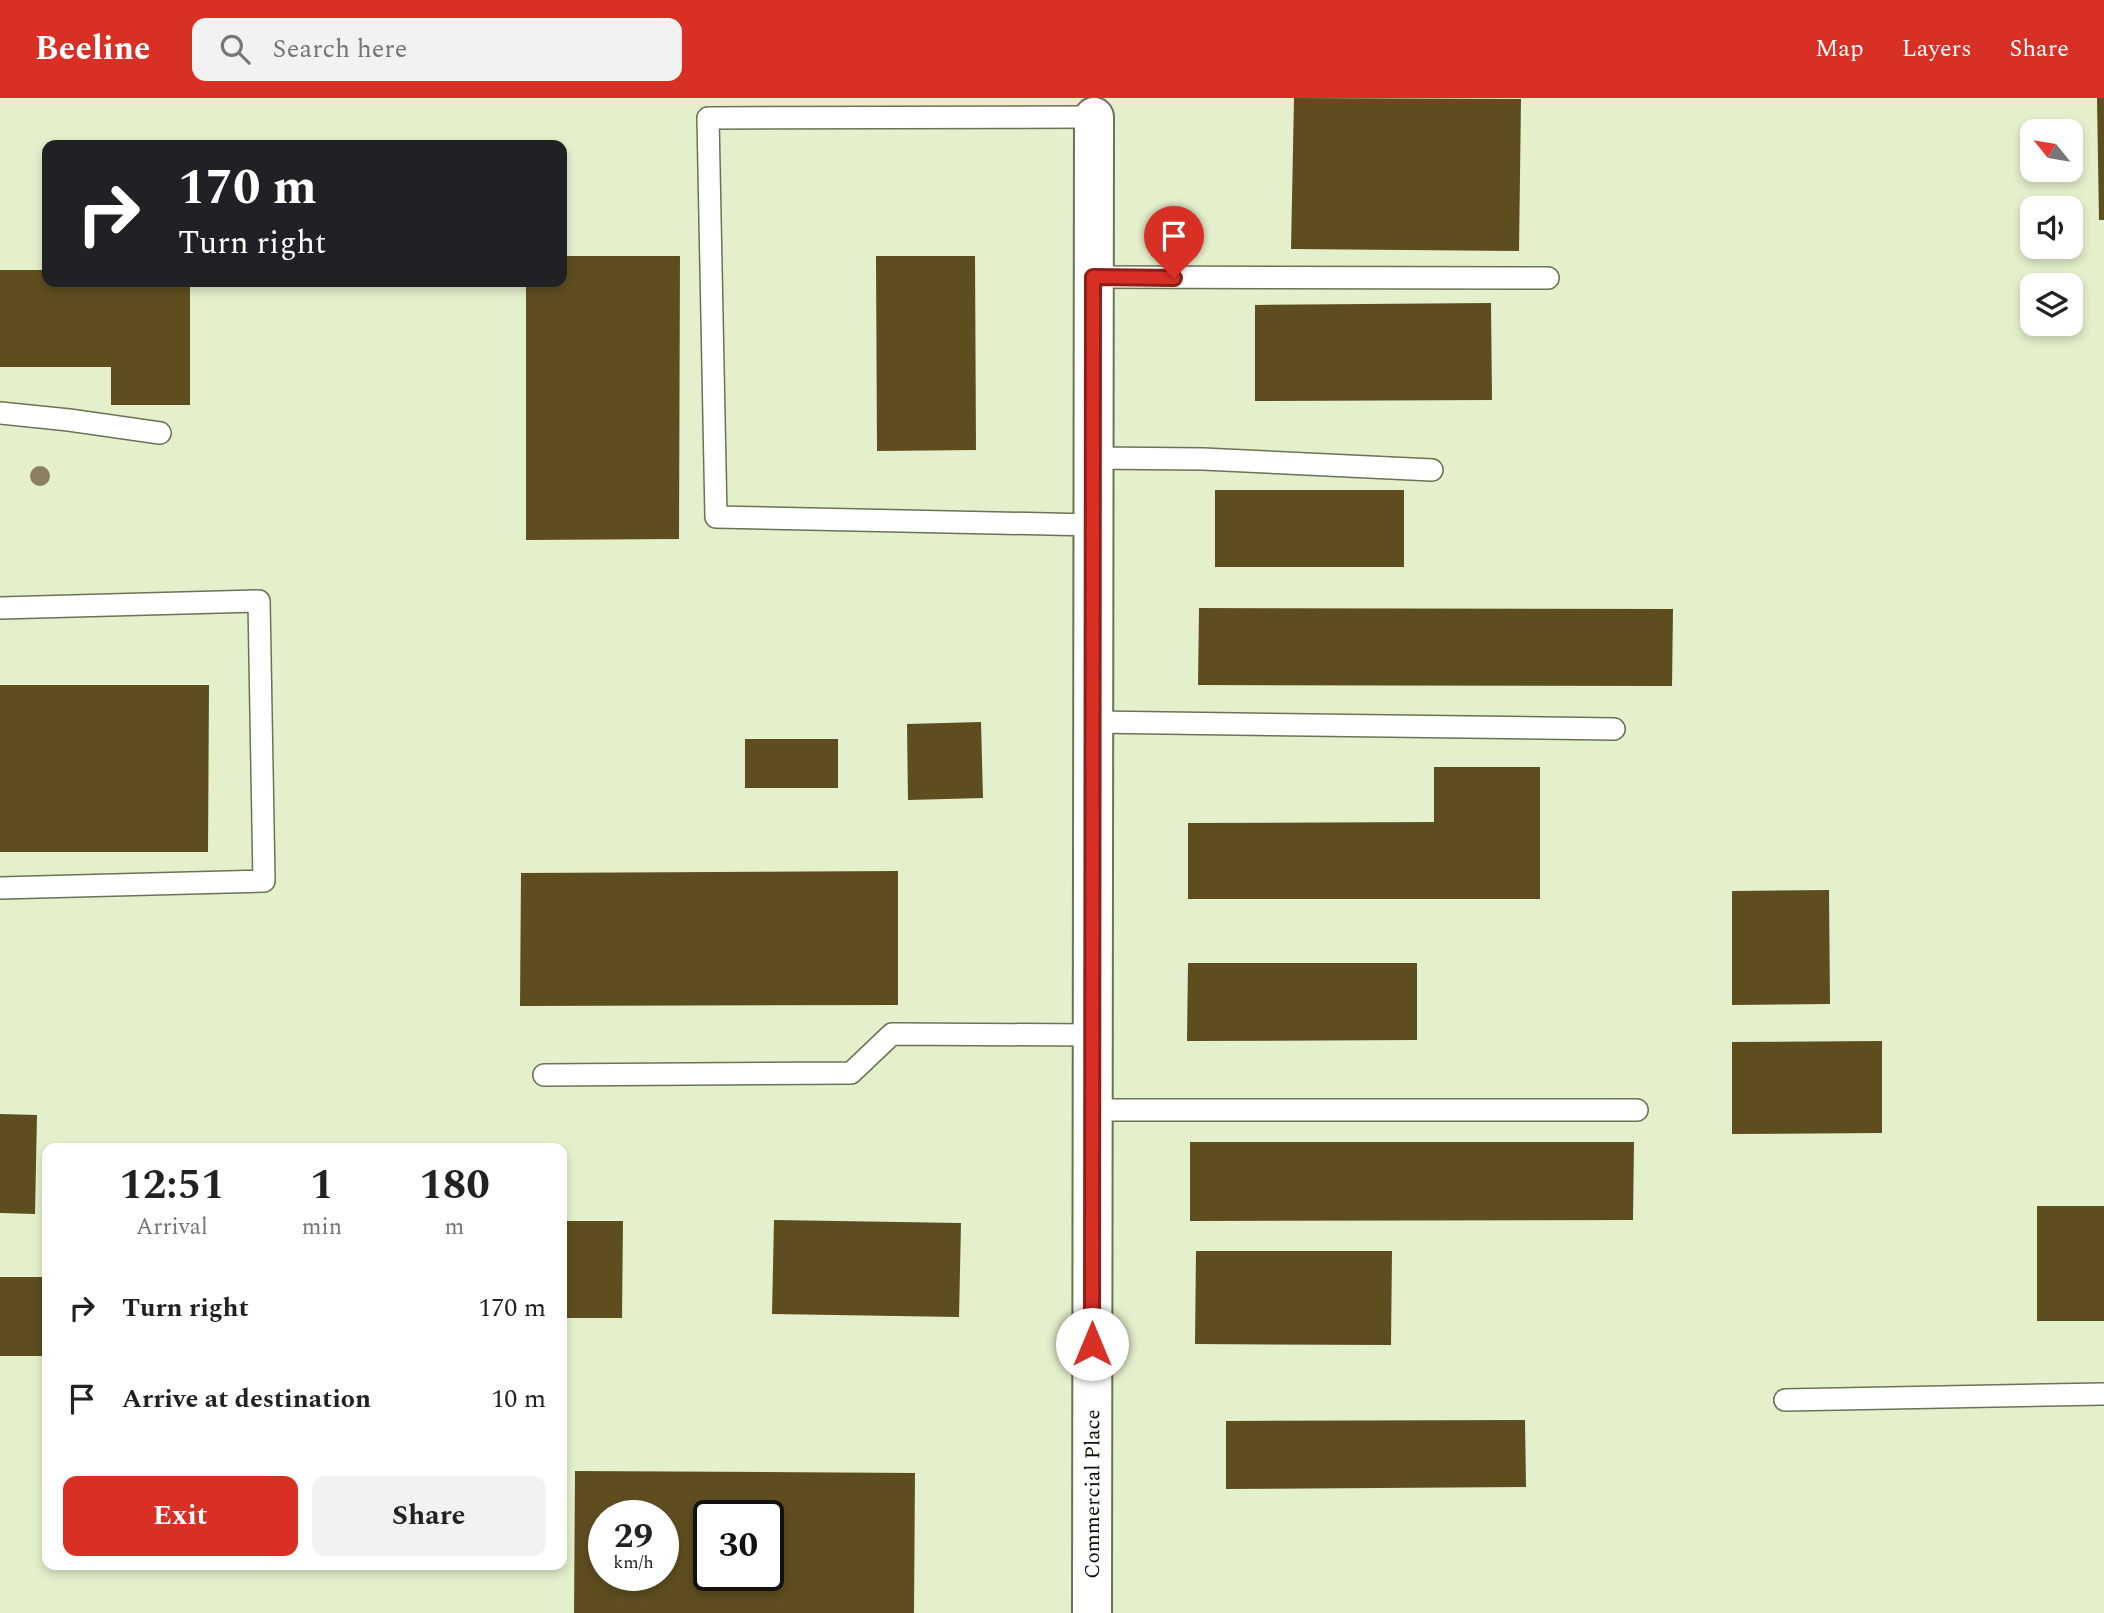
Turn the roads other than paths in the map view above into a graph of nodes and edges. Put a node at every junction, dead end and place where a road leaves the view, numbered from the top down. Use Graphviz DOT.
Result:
graph roads {
  1 [pos="1094,117"];
  2 [pos="1093,277"];
  3 [pos="1548,278"];
  4 [pos="0,413"];
  5 [pos="160,433"];
  6 [pos="1093,458"];
  7 [pos="1432,470"];
  8 [pos="1093,525"];
  9 [pos="0,608"];
  10 [pos="1093,722"];
  11 [pos="1614,729"];
  12 [pos="0,888"];
  13 [pos="1093,1035"];
  14 [pos="544,1075"];
  15 [pos="1093,1110"];
  16 [pos="1637,1110"];
  17 [pos="2104,1394"];
  18 [pos="1785,1400"];
  19 [pos="1092,1613"];
  1 -- 2 [label="street, Commercial Place"];
  1 -- 8 [label="lane"];
  2 -- 3 [label="lane"];
  2 -- 6 [label="street, Commercial Place"];
  4 -- 5 [label="lane"];
  6 -- 7 [label="lane"];
  6 -- 8 [label="street, Commercial Place"];
  8 -- 10 [label="street, Commercial Place"];
  9 -- 12 [label="lane"];
  10 -- 11 [label="lane"];
  10 -- 13 [label="street, Commercial Place"];
  13 -- 14 [label="lane"];
  13 -- 15 [label="street, Commercial Place"];
  15 -- 16 [label="lane"];
  15 -- 19 [label="street, Commercial Place"];
  17 -- 18 [label="lane"];
}
